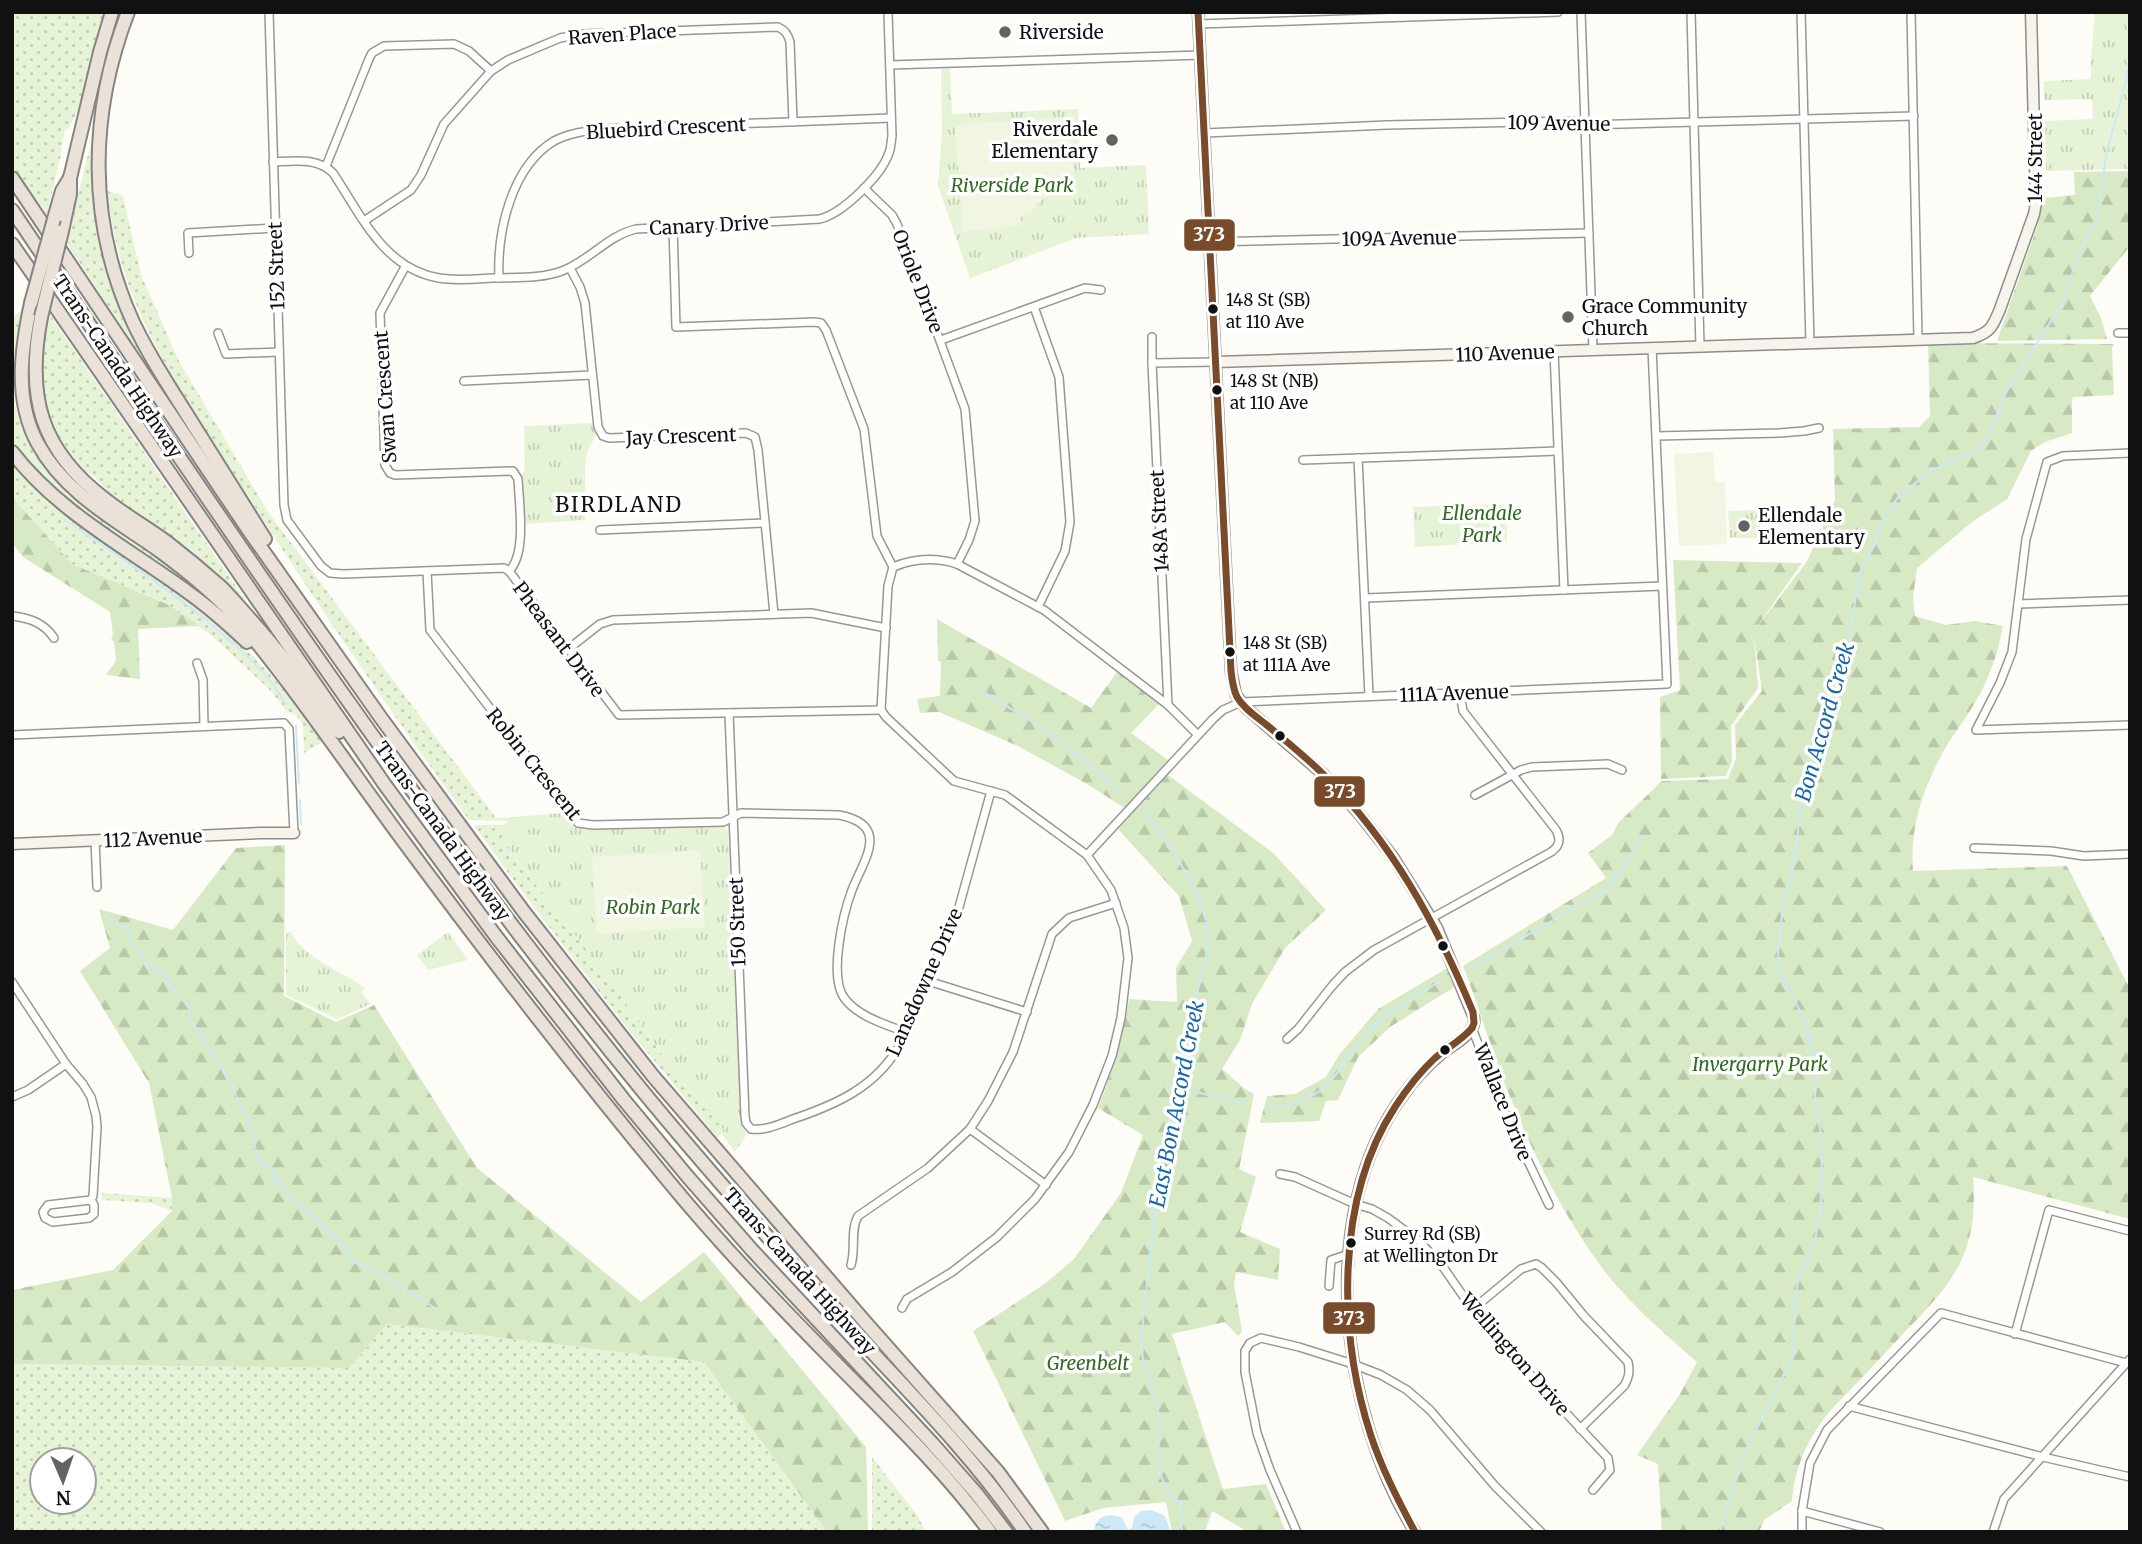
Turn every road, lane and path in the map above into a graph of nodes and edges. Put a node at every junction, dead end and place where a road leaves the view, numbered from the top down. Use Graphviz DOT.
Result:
graph roads {
  1 [pos="112,12"];
  2 [pos="128,12"];
  3 [pos="269,12"];
  4 [pos="888,12"];
  5 [pos="1198,12"];
  6 [pos="1558,12"];
  7 [pos="1581,12"];
  8 [pos="1691,12"];
  9 [pos="1801,12"];
  10 [pos="1911,12"];
  11 [pos="2031,12"];
  12 [pos="1199,24"];
  13 [pos="1201,55"];
  14 [pos="890,65"];
  15 [pos="491,71"];
  16 [pos="1914,116"];
  17 [pos="891,118"];
  18 [pos="1804,120"];
  19 [pos="793,122"];
  20 [pos="1694,123"];
  21 [pos="1585,125"];
  22 [pos="1205,133"];
  23 [pos="273,162"];
  24 [pos="326,166"];
  25 [pos="12,178"];
  26 [pos="70,178"];
  27 [pos="864,188"];
  28 [pos="12,210"];
  29 [pos="364,221"];
  30 [pos="673,226"];
  31 [pos="275,228"];
  32 [pos="1589,233"];
  33 [pos="1210,242"];
  34 [pos="12,244"];
  35 [pos="189,253"];
  36 [pos="405,267"];
  37 [pos="570,268"];
  38 [pos="499,278"];
  39 [pos="1101,290"];
  40 [pos="1034,307"];
  41 [pos="218,333"];
  42 [pos="2118,333"];
  43 [pos="2130,333"];
  44 [pos="1984,334"];
  45 [pos="1153,337"];
  46 [pos="941,340"];
  47 [pos="1918,340"];
  48 [pos="1810,343"];
  49 [pos="1700,346"];
  50 [pos="1652,348"];
  51 [pos="1593,350"];
  52 [pos="1554,351"];
  53 [pos="279,352"];
  54 [pos="1216,362"];
  55 [pos="1152,363"];
  56 [pos="593,375"];
  57 [pos="464,381"];
  58 [pos="1819,428"];
  59 [pos="1657,436"];
  60 [pos="1558,450"];
  61 [pos="12,452"];
  62 [pos="2130,453"];
  63 [pos="1358,458"];
  64 [pos="1303,460"];
  65 [pos="287,520"];
  66 [pos="765,523"];
  67 [pos="600,530"];
  68 [pos="957,564"];
  69 [pos="893,567"];
  70 [pos="428,571"];
  71 [pos="509,571"];
  72 [pos="1662,586"];
  73 [pos="1564,590"];
  74 [pos="1366,598"];
  75 [pos="2130,600"];
  76 [pos="2018,604"];
  77 [pos="1038,607"];
  78 [pos="774,614"];
  79 [pos="12,616"];
  80 [pos="886,628"];
  81 [pos="54,638"];
  82 [pos="331,647"];
  83 [pos="567,650"];
  84 [pos="197,663"];
  85 [pos="1460,693"];
  86 [pos="1369,696"];
  87 [pos="1241,702"];
  88 [pos="1168,705"];
  89 [pos="306,707"];
  90 [pos="881,710"];
  91 [pos="729,713"];
  92 [pos="2130,725"];
  93 [pos="204,726"];
  94 [pos="12,734"];
  95 [pos="1198,735"];
  96 [pos="1622,770"];
  97 [pos="1512,775"];
  98 [pos="385,785"];
  99 [pos="991,791"];
  100 [pos="1475,795"];
  101 [pos="733,817"];
  102 [pos="294,833"];
  103 [pos="95,841"];
  104 [pos="12,844"];
  105 [pos="1974,848"];
  106 [pos="2130,854"];
  107 [pos="1087,855"];
  108 [pos="97,887"];
  109 [pos="1116,903"];
  110 [pos="1431,918"];
  111 [pos="928,981"];
  112 [pos="12,982"];
  113 [pos="1027,1012"];
  114 [pos="1472,1028"];
  115 [pos="905,1032"];
  116 [pos="1287,1039"];
  117 [pos="66,1064"];
  118 [pos="12,1097"];
  119 [pos="751,1129"];
  120 [pos="970,1129"];
  121 [pos="1280,1174"];
  122 [pos="1046,1185"];
  123 [pos="91,1200"];
  124 [pos="1355,1204"];
  125 [pos="1549,1205"];
  126 [pos="2130,1231"];
  127 [pos="1349,1254"];
  128 [pos="851,1265"];
  129 [pos="1329,1286"];
  130 [pos="902,1308"];
  131 [pos="1473,1309"];
  132 [pos="2015,1334"];
  133 [pos="2128,1361"];
  134 [pos="1353,1364"];
  135 [pos="931,1406"];
  136 [pos="1849,1406"];
  137 [pos="909,1427"];
  138 [pos="1580,1429"];
  139 [pos="2043,1457"];
  140 [pos="2130,1477"];
  141 [pos="1593,1490"];
  142 [pos="1802,1511"];
  143 [pos="990,1532"];
  144 [pos="1006,1532"];
  145 [pos="1025,1532"];
  146 [pos="1042,1532"];
  147 [pos="1297,1532"];
  148 [pos="1416,1532"];
  149 [pos="1541,1532"];
  150 [pos="1802,1532"];
  151 [pos="1880,1532"];
  152 [pos="1993,1532"];
  1 -- 26 [label="highway"];
  2 -- 82 [label="highway"];
  3 -- 23 [label="street, 152 Street"];
  4 -- 14 [label="street"];
  5 -- 12 [label="street"];
  6 -- 12 [label="street"];
  7 -- 21 [label="street"];
  8 -- 20 [label="street"];
  9 -- 18 [label="street"];
  10 -- 16 [label="street"];
  11 -- 44 [label="street, 144 Street"];
  12 -- 13 [label="street"];
  13 -- 14 [label="street"];
  13 -- 22 [label="street"];
  14 -- 17 [label="street"];
  15 -- 19 [label="street, Raven Place"];
  15 -- 24 [label="street"];
  15 -- 29 [label="street, Raven Place"];
  16 -- 18 [label="street, 109 Avenue"];
  16 -- 47 [label="street"];
  17 -- 19 [label="street, Bluebird Crescent"];
  17 -- 27 [label="street"];
  18 -- 20 [label="street, 109 Avenue"];
  18 -- 48 [label="street"];
  19 -- 38 [label="street, Bluebird Crescent"];
  20 -- 21 [label="street, 109 Avenue"];
  20 -- 49 [label="street"];
  21 -- 22 [label="street, 109 Avenue"];
  21 -- 32 [label="street"];
  22 -- 33 [label="street"];
  23 -- 24 [label="street"];
  23 -- 31 [label="street, 152 Street"];
  24 -- 29 [label="street, Canary Drive"];
  25 -- 82 [label="highway"];
  26 -- 89 [label="highway, bridge"];
  26 -- 98 [label="highway, bridge"];
  27 -- 30 [label="street, Canary Drive"];
  27 -- 46 [label="street, Oriole Drive"];
  28 -- 135 [label="highway, Trans-Canada Highway"];
  29 -- 36 [label="street, Canary Drive"];
  30 -- 37 [label="street, Canary Drive"];
  30 -- 69 [label="street"];
  31 -- 35 [label="street"];
  31 -- 53 [label="street, 152 Street"];
  32 -- 33 [label="street, 109A Avenue"];
  32 -- 51 [label="street"];
  33 -- 54 [label="street"];
  34 -- 98 [label="highway, Trans-Canada Highway"];
  36 -- 38 [label="street, Canary Drive"];
  36 -- 71 [label="street, Swan Crescent"];
  37 -- 38 [label="street, Canary Drive"];
  37 -- 56 [label="street, Jay Crescent"];
  39 -- 40 [label="street"];
  40 -- 46 [label="street"];
  40 -- 77 [label="street"];
  41 -- 53 [label="street"];
  42 -- 43 [label="street"];
  44 -- 47 [label="street, 110 Avenue"];
  45 -- 55 [label="street, 148A Street"];
  46 -- 68 [label="street, Oriole Drive"];
  47 -- 48 [label="street, 110 Avenue"];
  48 -- 49 [label="street, 110 Avenue"];
  49 -- 50 [label="street, 110 Avenue"];
  50 -- 51 [label="street, 110 Avenue"];
  50 -- 59 [label="street"];
  51 -- 52 [label="street, 110 Avenue"];
  52 -- 54 [label="street, 110 Avenue"];
  52 -- 60 [label="street"];
  53 -- 65 [label="street, 152 Street"];
  54 -- 55 [label="street, 110 Avenue"];
  54 -- 87 [label="street"];
  55 -- 88 [label="street, 148A Street"];
  56 -- 57 [label="street"];
  56 -- 66 [label="street, Jay Crescent"];
  58 -- 59 [label="street"];
  59 -- 72 [label="street"];
  60 -- 63 [label="street"];
  60 -- 73 [label="street"];
  61 -- 89 [label="highway"];
  62 -- 76 [label="street"];
  63 -- 64 [label="street"];
  63 -- 74 [label="street"];
  65 -- 70 [label="street, Pheasant Drive"];
  66 -- 67 [label="street"];
  66 -- 78 [label="street, Jay Crescent"];
  68 -- 69 [label="street"];
  68 -- 77 [label="street"];
  69 -- 80 [label="street"];
  70 -- 71 [label="street, Pheasant Drive"];
  70 -- 101 [label="street, Robin Crescent"];
  71 -- 83 [label="street, Pheasant Drive"];
  72 -- 73 [label="street"];
  72 -- 85 [label="street, 111A Avenue"];
  73 -- 74 [label="street"];
  74 -- 86 [label="street"];
  75 -- 76 [label="street"];
  76 -- 92 [label="street"];
  77 -- 88 [label="street"];
  78 -- 80 [label="street"];
  78 -- 83 [label="street"];
  79 -- 81 [label="street"];
  80 -- 90 [label="street"];
  82 -- 135 [label="highway"];
  83 -- 91 [label="street, Pheasant Drive"];
  84 -- 93 [label="street"];
  85 -- 86 [label="street, 111A Avenue"];
  85 -- 97 [label="street"];
  86 -- 87 [label="street, 111A Avenue"];
  87 -- 95 [label="street"];
  87 -- 110 [label="street, Wallace Drive"];
  88 -- 95 [label="street"];
  89 -- 137 [label="highway"];
  90 -- 91 [label="street"];
  90 -- 99 [label="street"];
  91 -- 101 [label="street, 150 Street"];
  93 -- 94 [label="street"];
  93 -- 102 [label="street"];
  95 -- 107 [label="street"];
  96 -- 97 [label="street"];
  97 -- 100 [label="street"];
  97 -- 110 [label="street"];
  98 -- 137 [label="highway, Trans-Canada Highway"];
  99 -- 107 [label="street"];
  99 -- 111 [label="street, Lansdowne Drive"];
  101 -- 115 [label="street"];
  101 -- 119 [label="street, 150 Street"];
  102 -- 103 [label="street, 112 Avenue"];
  103 -- 104 [label="street, 112 Avenue"];
  103 -- 108 [label="street"];
  105 -- 106 [label="street"];
  107 -- 109 [label="street"];
  109 -- 113 [label="street"];
  109 -- 122 [label="street"];
  110 -- 114 [label="street, Wallace Drive"];
  110 -- 116 [label="street"];
  111 -- 113 [label="street"];
  111 -- 115 [label="street, Lansdowne Drive"];
  112 -- 117 [label="street"];
  113 -- 120 [label="street"];
  114 -- 124 [label="street"];
  114 -- 125 [label="street, Wallace Drive"];
  115 -- 119 [label="street, Lansdowne Drive"];
  117 -- 118 [label="street"];
  117 -- 123 [label="street"];
  120 -- 122 [label="street"];
  120 -- 128 [label="street"];
  121 -- 124 [label="street, Wellington Drive"];
  122 -- 130 [label="street"];
  123 -- 123 [label="street"];
  124 -- 127 [label="street"];
  124 -- 131 [label="street, Wellington Drive"];
  126 -- 132 [label="street"];
  127 -- 129 [label="street"];
  127 -- 134 [label="street"];
  131 -- 138 [label="street, Wellington Drive"];
  131 -- 138 [label="street"];
  132 -- 133 [label="street"];
  132 -- 136 [label="street"];
  133 -- 139 [label="street"];
  134 -- 147 [label="street"];
  134 -- 148 [label="street"];
  134 -- 149 [label="street"];
  135 -- 145 [label="highway"];
  135 -- 146 [label="highway"];
  136 -- 139 [label="street"];
  136 -- 142 [label="street"];
  137 -- 143 [label="highway"];
  137 -- 144 [label="highway"];
  138 -- 141 [label="street, Wellington Drive"];
  139 -- 140 [label="street"];
  139 -- 152 [label="street"];
  142 -- 150 [label="street"];
  142 -- 151 [label="street"];
}
